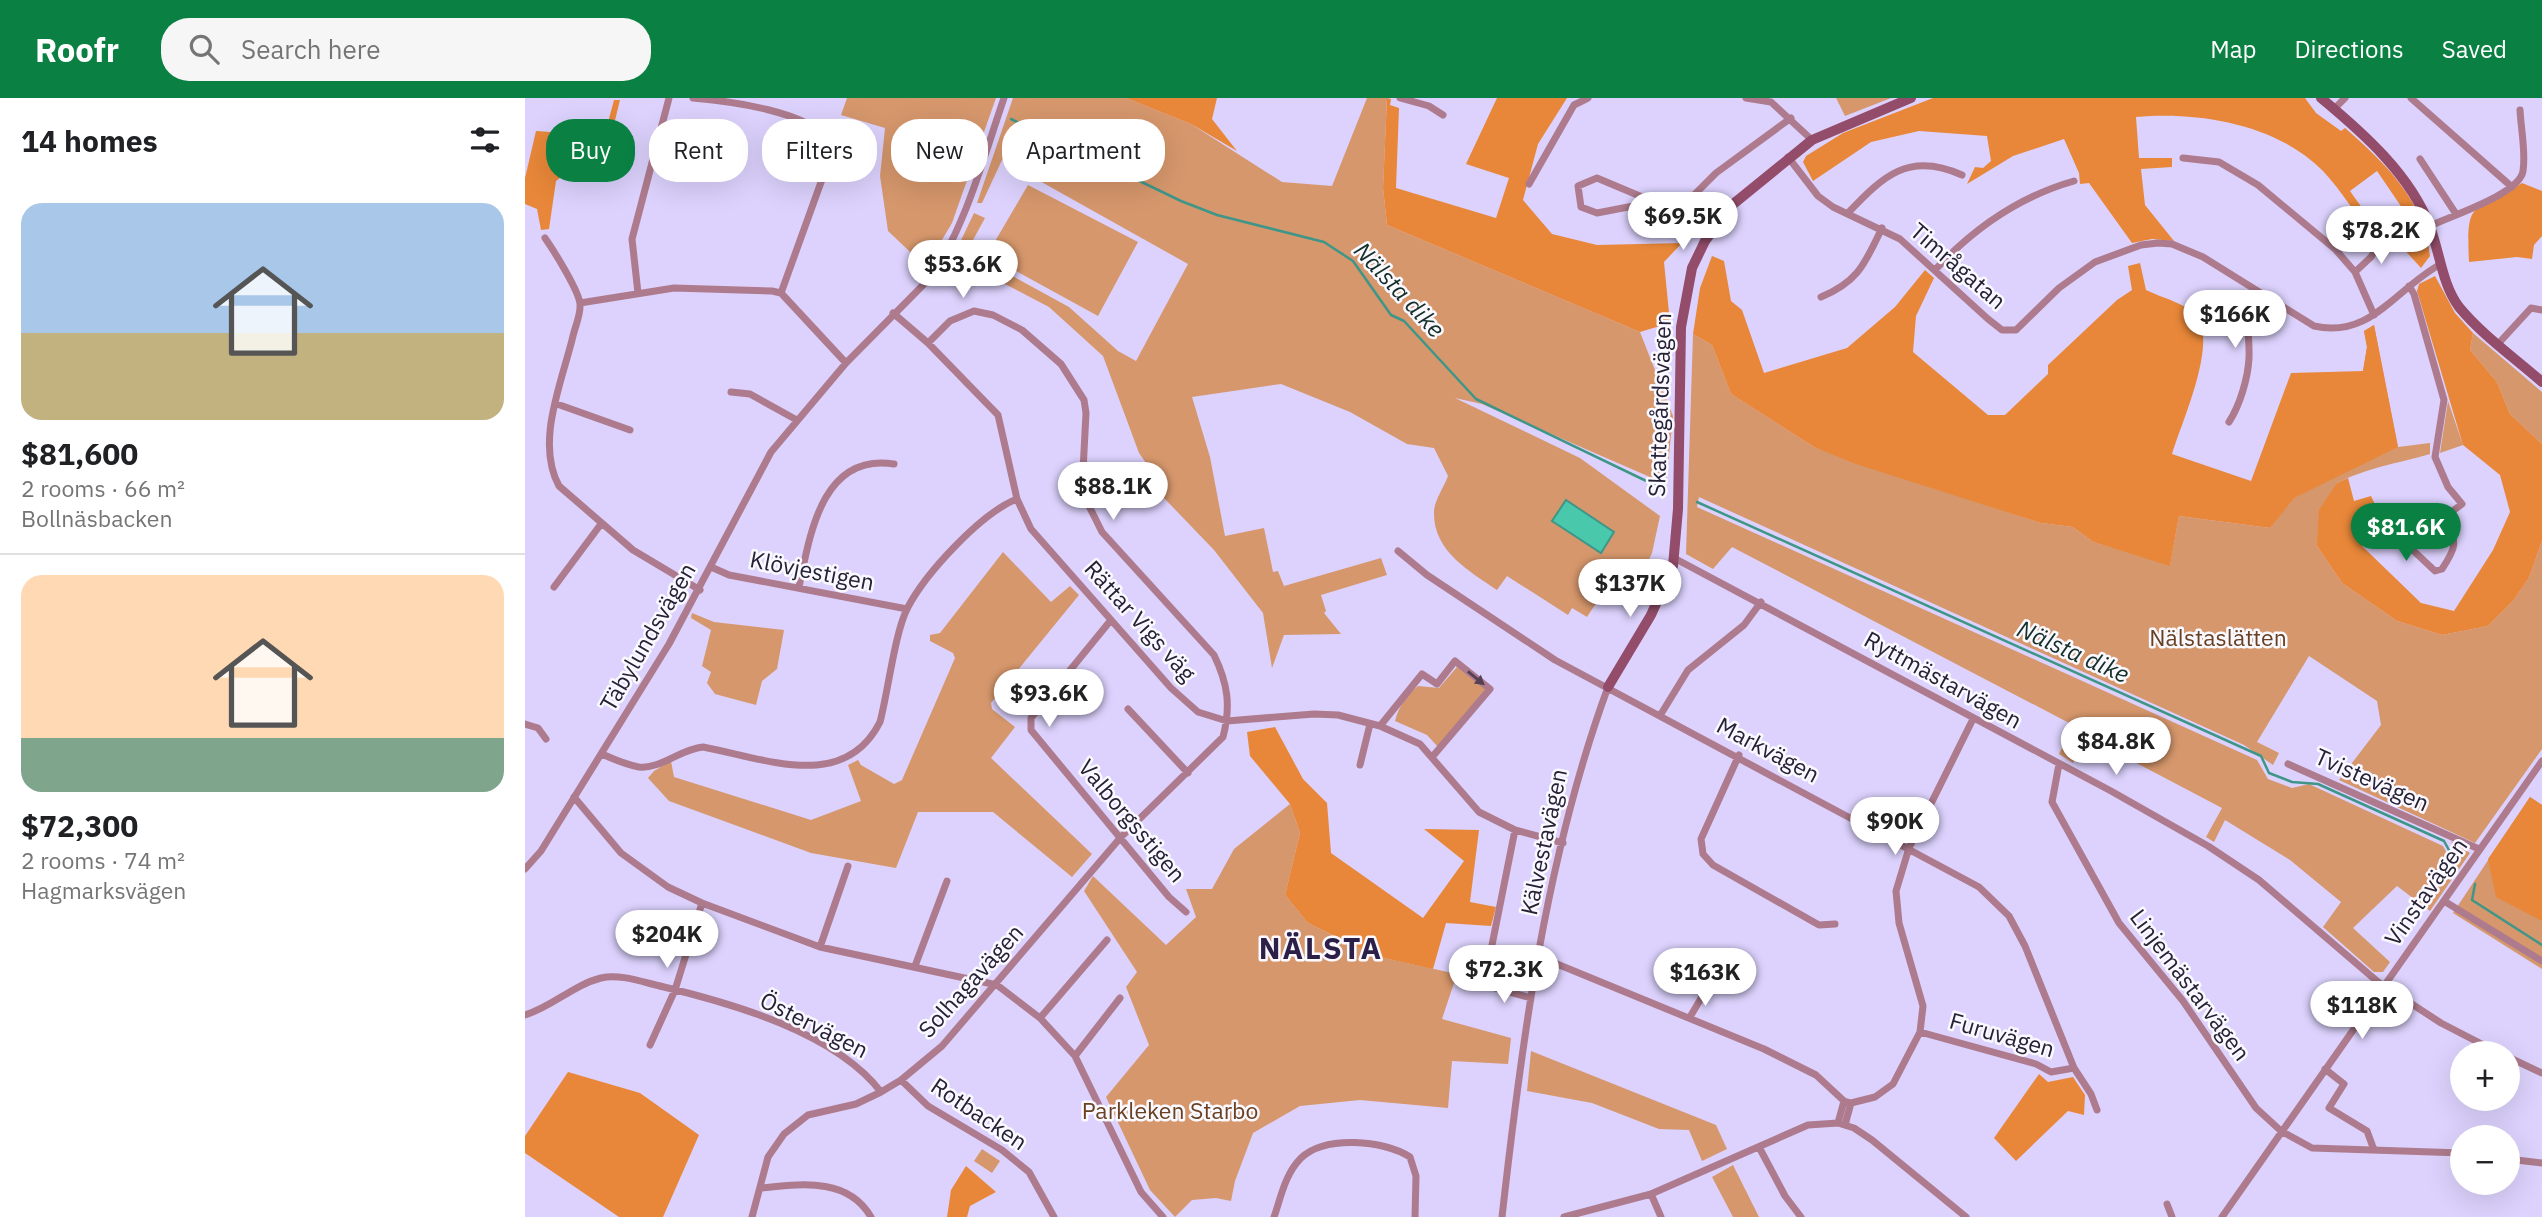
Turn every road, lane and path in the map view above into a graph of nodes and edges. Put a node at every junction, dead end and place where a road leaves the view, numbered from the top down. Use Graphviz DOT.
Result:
graph roads {
  1 [pos="669,98"];
  2 [pos="693,98"];
  3 [pos="1004,98"];
  4 [pos="1400,98"];
  5 [pos="1588,98"];
  6 [pos="1747,98"];
  7 [pos="1911,98"];
  8 [pos="2321,98"];
  9 [pos="2345,98"];
  10 [pos="2411,98"];
  11 [pos="2334,109"];
  12 [pos="2519,110"];
  13 [pos="1443,115"];
  14 [pos="1791,118"];
  15 [pos="1812,140"];
  16 [pos="1788,158"];
  17 [pos="2183,158"];
  18 [pos="2420,159"];
  19 [pos="1962,175"];
  20 [pos="2074,181"];
  21 [pos="1529,184"];
  22 [pos="2512,187"];
  23 [pos="1654,202"];
  24 [pos="1848,213"];
  25 [pos="2456,214"];
  26 [pos="2430,226"];
  27 [pos="1882,228"];
  28 [pos="545,239"];
  29 [pos="2382,239"];
  30 [pos="2441,264"];
  31 [pos="1935,270"];
  32 [pos="2355,272"];
  33 [pos="2409,286"];
  34 [pos="2255,291"];
  35 [pos="638,293"];
  36 [pos="781,293"];
  37 [pos="1821,298"];
  38 [pos="580,303"];
  39 [pos="2542,310"];
  40 [pos="893,313"];
  41 [pos="2374,315"];
  42 [pos="928,343"];
  43 [pos="2498,344"];
  44 [pos="846,363"];
  45 [pos="2542,382"];
  46 [pos="731,392"];
  47 [pos="557,404"];
  48 [pos="795,419"];
  49 [pos="2229,422"];
  50 [pos="630,430"];
  51 [pos="894,464"];
  52 [pos="1017,499"];
  53 [pos="2446,516"];
  54 [pos="601,524"];
  55 [pos="1398,551"];
  56 [pos="1674,558"];
  57 [pos="711,566"];
  58 [pos="554,587"];
  59 [pos="799,587"];
  60 [pos="700,590"];
  61 [pos="1761,602"];
  62 [pos="907,609"];
  63 [pos="1111,620"];
  64 [pos="1608,687"];
  65 [pos="1128,709"];
  66 [pos="1661,714"];
  67 [pos="1973,719"];
  68 [pos="1227,721"];
  69 [pos="525,723"];
  70 [pos="1370,723"];
  71 [pos="1380,726"];
  72 [pos="546,739"];
  73 [pos="602,754"];
  74 [pos="1739,755"];
  75 [pos="1433,756"];
  76 [pos="2542,761"];
  77 [pos="2059,764"];
  78 [pos="2288,764"];
  79 [pos="1360,765"];
  80 [pos="1188,772"];
  81 [pos="574,797"];
  82 [pos="1515,830"];
  83 [pos="1121,837"];
  84 [pos="1563,843"];
  85 [pos="1909,848"];
  86 [pos="2479,849"];
  87 [pos="848,866"];
  88 [pos="525,869"];
  89 [pos="947,881"];
  90 [pos="2444,901"];
  91 [pos="702,903"];
  92 [pos="1187,912"];
  93 [pos="1835,924"];
  94 [pos="1107,940"];
  95 [pos="820,947"];
  96 [pos="1540,957"];
  97 [pos="2542,961"];
  98 [pos="915,966"];
  99 [pos="1716,973"];
  100 [pos="997,985"];
  101 [pos="2384,986"];
  102 [pos="675,990"];
  103 [pos="1120,998"];
  104 [pos="1531,998"];
  105 [pos="525,1015"];
  106 [pos="1690,1017"];
  107 [pos="1041,1018"];
  108 [pos="1920,1032"];
  109 [pos="2476,1041"];
  110 [pos="650,1045"];
  111 [pos="1075,1056"];
  112 [pos="2520,1063"];
  113 [pos="2074,1068"];
  114 [pos="2325,1069"];
  115 [pos="2542,1073"];
  116 [pos="901,1080"];
  117 [pos="881,1092"];
  118 [pos="1847,1102"];
  119 [pos="2097,1110"];
  120 [pos="1841,1124"];
  121 [pos="2281,1131"];
  122 [pos="1759,1147"];
  123 [pos="2374,1150"];
  124 [pos="2450,1153"];
  125 [pos="2520,1160"];
  126 [pos="2542,1163"];
  127 [pos="761,1188"];
  128 [pos="1651,1194"];
  129 [pos="2167,1203"];
  130 [pos="752,1217"];
  131 [pos="871,1217"];
  132 [pos="1054,1217"];
  133 [pos="1163,1217"];
  134 [pos="1274,1217"];
  135 [pos="1415,1217"];
  136 [pos="1502,1217"];
  137 [pos="1564,1217"];
  138 [pos="1661,1217"];
  139 [pos="1801,1217"];
  140 [pos="1966,1217"];
  141 [pos="2172,1217"];
  142 [pos="2222,1217"];
  1 -- 35 [label="street"];
  2 -- 36 [label="street"];
  3 -- 40 [label="street, Täbylundsvägen"];
  4 -- 13 [label="street"];
  5 -- 21 [label="street"];
  6 -- 14 [label="street"];
  7 -- 15 [label="street, Skattegårdsvägen"];
  8 -- 11 [label="street"];
  9 -- 11 [label="street"];
  10 -- 22 [label="street"];
  11 -- 26 [label="street"];
  12 -- 22 [label="street"];
  14 -- 15 [label="street"];
  14 -- 23 [label="street"];
  15 -- 16 [label="street, Skattegårdsvägen"];
  16 -- 24 [label="street, Timrågatan"];
  16 -- 56 [label="street, Skattegårdsvägen"];
  17 -- 32 [label="street"];
  18 -- 25 [label="street"];
  19 -- 24 [label="street"];
  20 -- 31 [label="street"];
  22 -- 25 [label="street"];
  23 -- 23 [label="street"];
  24 -- 27 [label="street, Timrågatan"];
  25 -- 26 [label="street"];
  26 -- 30 [label="street"];
  27 -- 31 [label="street, Timrågatan"];
  27 -- 37 [label="street, Timrågatan"];
  28 -- 38 [label="street"];
  29 -- 32 [label="street"];
  30 -- 33 [label="street, Timrågatan"];
  30 -- 43 [label="street"];
  31 -- 34 [label="street, Timrågatan"];
  32 -- 41 [label="street"];
  33 -- 41 [label="street, Timrågatan"];
  33 -- 53 [label="street"];
  34 -- 41 [label="street, Timrågatan"];
  34 -- 49 [label="street"];
  35 -- 36 [label="street"];
  35 -- 38 [label="street"];
  36 -- 44 [label="street"];
  38 -- 47 [label="street"];
  39 -- 43 [label="street"];
  40 -- 42 [label="street, Rättar Vigs väg"];
  40 -- 44 [label="street, Täbylundsvägen"];
  42 -- 52 [label="street, Rättar Vigs väg"];
  42 -- 68 [label="street"];
  43 -- 45 [label="street"];
  44 -- 48 [label="street, Täbylundsvägen"];
  46 -- 48 [label="street"];
  47 -- 50 [label="street"];
  47 -- 54 [label="street"];
  48 -- 57 [label="street, Täbylundsvägen"];
  51 -- 59 [label="street"];
  52 -- 62 [label="street"];
  52 -- 63 [label="street, Rättar Vigs väg"];
  53 -- 53 [label="street"];
  54 -- 58 [label="street"];
  54 -- 60 [label="street"];
  55 -- 64 [label="street, Markvägen"];
  56 -- 61 [label="street, Ryttmästarvägen"];
  56 -- 64 [label="street, Skattegårdsvägen"];
  57 -- 59 [label="street, Klövjestigen"];
  57 -- 60 [label="street, Täbylundsvägen"];
  59 -- 62 [label="street, Klövjestigen"];
  60 -- 73 [label="street, Täbylundsvägen"];
  61 -- 66 [label="street"];
  61 -- 67 [label="street, Ryttmästarvägen"];
  62 -- 73 [label="street"];
  63 -- 68 [label="street, Rättar Vigs väg"];
  63 -- 83 [label="street, Valborgsstigen"];
  64 -- 66 [label="street, Markvägen"];
  64 -- 84 [label="street, Kälvestavägen"];
  65 -- 80 [label="street"];
  66 -- 74 [label="street, Markvägen"];
  67 -- 77 [label="street, Ryttmästarvägen"];
  67 -- 85 [label="street"];
  68 -- 70 [label="street, Rättar Vigs väg"];
  68 -- 80 [label="street, Solhagavägen"];
  69 -- 72 [label="street"];
  70 -- 71 [label="street, Rättar Vigs väg"];
  70 -- 79 [label="street"];
  71 -- 75 [label="street, Rättar Vigs väg"];
  71 -- 75 [label="street, one-way"];
  73 -- 81 [label="street, Täbylundsvägen"];
  74 -- 85 [label="street, Markvägen"];
  74 -- 93 [label="street"];
  75 -- 82 [label="street, Rättar Vigs väg"];
  76 -- 86 [label="street, Vinstavägen"];
  77 -- 101 [label="street, Ryttmästarvägen"];
  77 -- 121 [label="street, Linjemästarvägen"];
  78 -- 86 [label="street, Tvistevägen"];
  80 -- 83 [label="street, Solhagavägen"];
  81 -- 88 [label="street, Täbylundsvägen"];
  81 -- 91 [label="street"];
  82 -- 84 [label="street, Rättar Vigs väg"];
  82 -- 104 [label="street"];
  83 -- 92 [label="street, Valborgsstigen"];
  83 -- 100 [label="street, Solhagavägen"];
  84 -- 96 [label="street, Kälvestavägen"];
  85 -- 108 [label="street"];
  85 -- 113 [label="street, Markvägen"];
  86 -- 90 [label="street, Vinstavägen"];
  87 -- 95 [label="street"];
  89 -- 98 [label="street"];
  90 -- 97 [label="street"];
  90 -- 101 [label="street, Vinstavägen"];
  91 -- 95 [label="street"];
  91 -- 102 [label="street"];
  94 -- 107 [label="street"];
  95 -- 98 [label="street"];
  96 -- 104 [label="street, Kälvestavägen"];
  96 -- 106 [label="street"];
  98 -- 100 [label="street"];
  99 -- 106 [label="street"];
  100 -- 107 [label="street"];
  100 -- 116 [label="street, Solhagavägen"];
  101 -- 109 [label="street, Ryttmästarvägen"];
  101 -- 114 [label="street, Vinstavägen"];
  102 -- 105 [label="street, Östervägen"];
  102 -- 110 [label="street"];
  102 -- 117 [label="street, Östervägen"];
  103 -- 111 [label="street"];
  104 -- 136 [label="street, Kälvestavägen"];
  106 -- 118 [label="street"];
  107 -- 111 [label="street"];
  108 -- 113 [label="street, Furuvägen"];
  108 -- 118 [label="street"];
  111 -- 133 [label="street"];
  112 -- 115 [label="street"];
  113 -- 119 [label="street, Markvägen"];
  114 -- 121 [label="street, Vinstavägen"];
  114 -- 123 [label="street"];
  116 -- 117 [label="street, Solhagavägen"];
  116 -- 132 [label="street, Rotbacken"];
  117 -- 127 [label="street, Solhagavägen"];
  118 -- 120 [label="street"];
  120 -- 122 [label="street"];
  120 -- 140 [label="street"];
  121 -- 123 [label="street, Linjemästarvägen"];
  121 -- 142 [label="street, Vinstavägen"];
  122 -- 128 [label="street"];
  122 -- 139 [label="street"];
  123 -- 124 [label="street, Linjemästarvägen"];
  125 -- 126 [label="street"];
  127 -- 130 [label="street, Solhagavägen"];
  127 -- 131 [label="street"];
  128 -- 137 [label="street"];
  128 -- 138 [label="street"];
  129 -- 141 [label="street"];
  134 -- 135 [label="street"];
}
